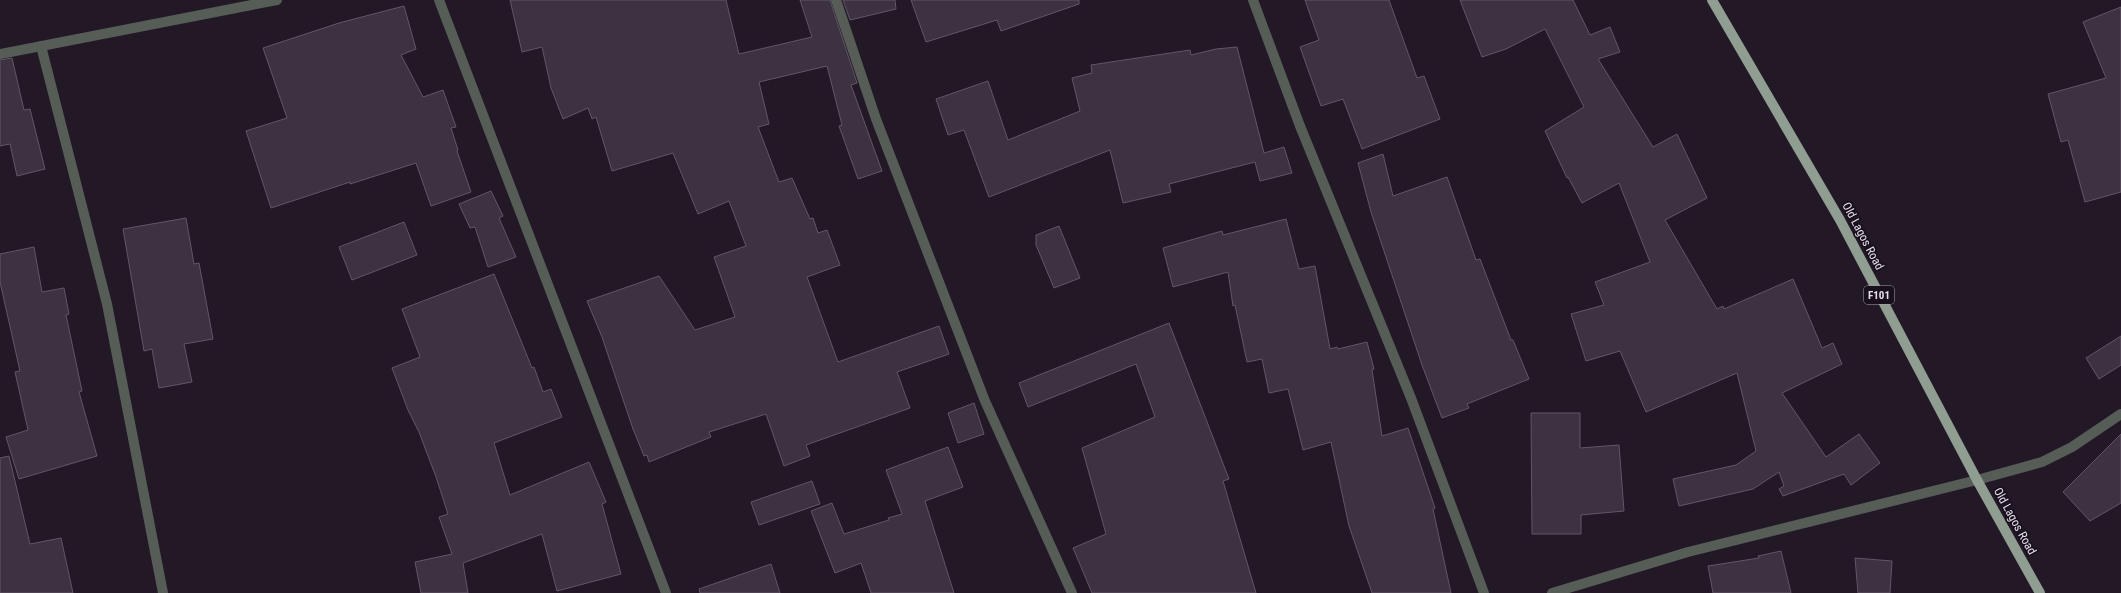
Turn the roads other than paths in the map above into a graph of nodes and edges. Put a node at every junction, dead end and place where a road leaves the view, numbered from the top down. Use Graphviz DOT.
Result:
graph roads {
  1 [pos="277,0"];
  2 [pos="439,0"];
  3 [pos="836,0"];
  4 [pos="1253,0"];
  5 [pos="1712,0"];
  6 [pos="254,2"];
  7 [pos="41,46"];
  8 [pos="0,54"];
  9 [pos="2121,414"];
  10 [pos="1977,480"];
  11 [pos="163,593"];
  12 [pos="666,593"];
  13 [pos="1072,593"];
  14 [pos="1484,593"];
  15 [pos="1552,593"];
  16 [pos="2040,593"];
  1 -- 6 [label="street"];
  2 -- 12 [label="street"];
  3 -- 13 [label="street"];
  4 -- 14 [label="street"];
  5 -- 10 [label="main road, Old Lagos Road / F101"];
  6 -- 7 [label="street"];
  7 -- 8 [label="street"];
  7 -- 11 [label="street"];
  9 -- 10 [label="street"];
  10 -- 15 [label="street"];
  10 -- 16 [label="main road, Old Lagos Road / F101"];
}
